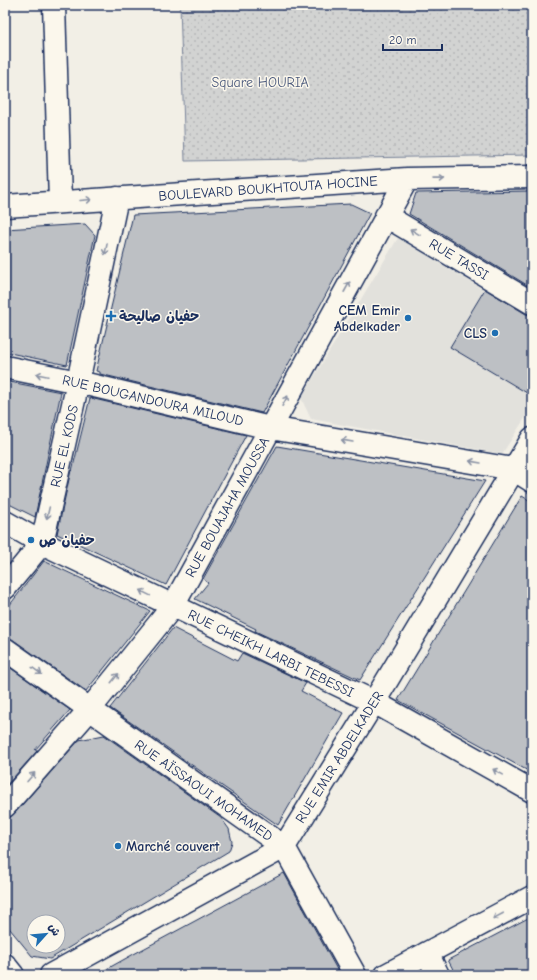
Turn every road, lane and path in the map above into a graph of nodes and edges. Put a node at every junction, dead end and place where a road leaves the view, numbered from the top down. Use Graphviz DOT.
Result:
graph roads {
  1 [pos="54,5"];
  2 [pos="532,177"];
  3 [pos="407,179"];
  4 [pos="117,198"];
  5 [pos="60,202"];
  6 [pos="5,206"];
  7 [pos="386,216"];
  8 [pos="532,303"];
  9 [pos="5,367"];
  10 [pos="78,382"];
  11 [pos="270,428"];
  12 [pos="532,439"];
  13 [pos="513,469"];
  14 [pos="532,480"];
  15 [pos="5,522"];
  16 [pos="42,543"];
  17 [pos="5,588"];
  18 [pos="173,606"];
  19 [pos="5,649"];
  20 [pos="374,702"];
  21 [pos="90,709"];
  22 [pos="532,791"];
  23 [pos="5,806"];
  24 [pos="284,847"];
  25 [pos="532,897"];
  26 [pos="426,953"];
  27 [pos="5,965"];
  28 [pos="13,975"];
  29 [pos="51,975"];
  30 [pos="354,975"];
  31 [pos="386,975"];
  32 [pos="438,975"];
  1 -- 5 [label="street"];
  3 -- 2 [label="street, BOULEVARD BOUKHTOUTA HOCINE, one-way"];
  3 -- 4 [label="street, BOULEVARD BOUKHTOUTA HOCINE"];
  3 -- 7 [label="street, RUE BOUAJAHA MOUSSA"];
  5 -- 4 [label="street, BOULEVARD BOUKHTOUTA HOCINE, one-way"];
  4 -- 10 [label="street, RUE EL KODS, one-way"];
  5 -- 6 [label="street, BOULEVARD BOUKHTOUTA HOCINE"];
  8 -- 7 [label="street, RUE TASSI, one-way"];
  11 -- 7 [label="street, RUE BOUAJAHA MOUSSA, one-way"];
  10 -- 9 [label="street, RUE BOUGANDOURA MILOUD, one-way"];
  10 -- 11 [label="street, RUE BOUGANDOURA MILOUD"];
  10 -- 16 [label="street, RUE EL KODS, one-way"];
  13 -- 11 [label="street, RUE BOUGANDOURA MILOUD, one-way"];
  11 -- 18 [label="street, RUE BOUAJAHA MOUSSA"];
  12 -- 13 [label="street, RUE EMIR ABDELKADER"];
  13 -- 14 [label="street"];
  13 -- 20 [label="street, RUE EMIR ABDELKADER"];
  15 -- 16 [label="street, RUE CHEIKH LARBI TEBESSI"];
  16 -- 17 [label="street, RUE EL KODS"];
  18 -- 16 [label="street, RUE CHEIKH LARBI TEBESSI, one-way"];
  18 -- 20 [label="street, RUE CHEIKH LARBI TEBESSI"];
  21 -- 18 [label="street, RUE BOUAJAHA MOUSSA, one-way"];
  19 -- 21 [label="street, RUE AÏSSAOUI MOHAMED, one-way"];
  22 -- 20 [label="street, RUE CHEIKH LARBI TEBESSI, one-way"];
  20 -- 24 [label="street, RUE EMIR ABDELKADER"];
  23 -- 21 [label="street, RUE BOUAJAHA MOUSSA, one-way"];
  21 -- 24 [label="street, RUE AÏSSAOUI MOHAMED"];
  24 -- 29 [label="street, RUE EMIR ABDELKADER"];
  24 -- 30 [label="street, RUE AÏSSAOUI MOHAMED"];
  25 -- 26 [label="street, one-way"];
  26 -- 31 [label="street"];
  26 -- 32 [label="street"];
  27 -- 28 [label="street"];
}
